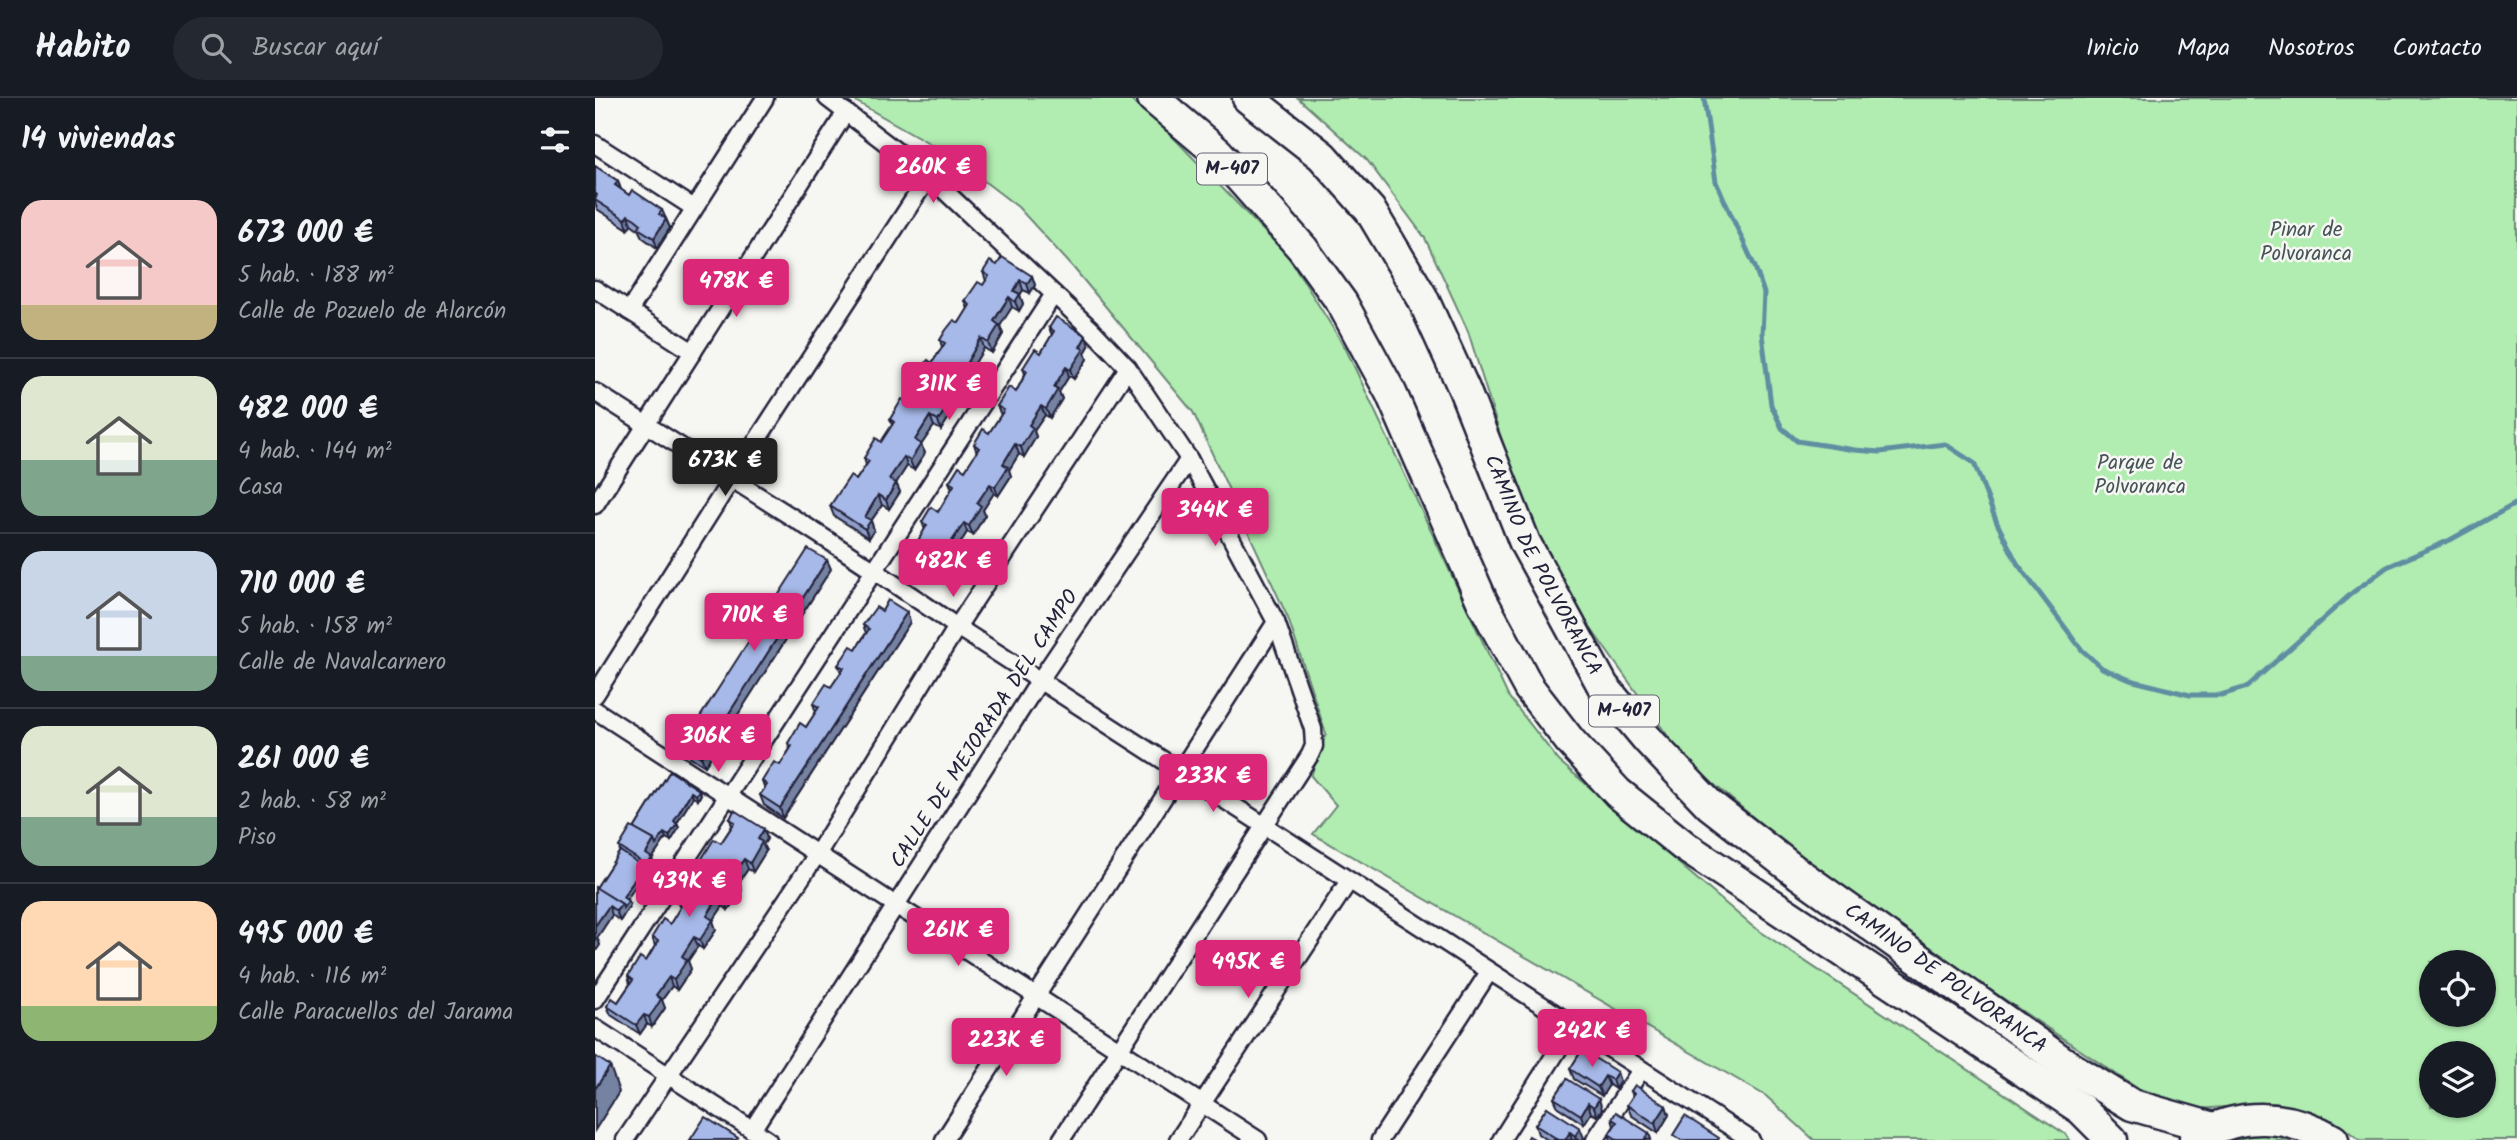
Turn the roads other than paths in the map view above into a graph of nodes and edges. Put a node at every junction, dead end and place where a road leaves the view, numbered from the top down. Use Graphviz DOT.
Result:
graph roads {
  1 [pos="765,98"];
  2 [pos="827,98"];
  3 [pos="1153,98"];
  4 [pos="1248,98"];
  5 [pos="1273,98"];
  6 [pos="846,112"];
  7 [pos="595,144"];
  8 [pos="1322,156"];
  9 [pos="929,176"];
  10 [pos="694,208"];
  11 [pos="595,289"];
  12 [pos="1054,294"];
  13 [pos="629,311"];
  14 [pos="693,352"];
  15 [pos="1128,368"];
  16 [pos="595,392"];
  17 [pos="646,425"];
  18 [pos="1189,459"];
  19 [pos="731,480"];
  20 [pos="595,505"];
  21 [pos="876,569"];
  22 [pos="1276,622"];
  23 [pos="957,626"];
  24 [pos="1040,680"];
  25 [pos="595,695"];
  26 [pos="595,710"];
  27 [pos="1180,771"];
  28 [pos="727,794"];
  29 [pos="1265,826"];
  30 [pos="818,853"];
  31 [pos="1349,880"];
  32 [pos="895,905"];
  33 [pos="1489,972"];
  34 [pos="1036,996"];
  35 [pos="595,1000"];
  36 [pos="1573,1026"];
  37 [pos="595,1028"];
  38 [pos="1120,1050"];
  39 [pos="1641,1070"];
  40 [pos="667,1074"];
  41 [pos="1202,1104"];
  42 [pos="752,1130"];
  43 [pos="2203,1134"];
  44 [pos="1745,1138"];
  45 [pos="625,1140"];
  46 [pos="768,1140"];
  47 [pos="944,1140"];
  48 [pos="1061,1140"];
  49 [pos="1178,1140"];
  50 [pos="1258,1140"];
  51 [pos="1380,1140"];
  52 [pos="1501,1140"];
  53 [pos="1595,1140"];
  54 [pos="2112,1140"];
  55 [pos="2333,1140"];
  1 -- 10 [label="street"];
  2 -- 6 [label="street"];
  3 -- 54 [label="highway, CAMINO DE POLVORANCA / M-407"];
  4 -- 8 [label="highway, CAMINO DE POLVORANCA / M-407"];
  5 -- 8 [label="highway, M-407"];
  6 -- 9 [label="street"];
  6 -- 14 [label="street"];
  7 -- 10 [label="street"];
  8 -- 43 [label="highway, CAMINO DE POLVORANCA / M-407"];
  9 -- 12 [label="street"];
  9 -- 19 [label="street"];
  10 -- 13 [label="street"];
  11 -- 13 [label="street"];
  12 -- 15 [label="street"];
  12 -- 21 [label="street"];
  13 -- 14 [label="street"];
  14 -- 17 [label="street"];
  15 -- 18 [label="street"];
  15 -- 23 [label="street"];
  16 -- 17 [label="street"];
  17 -- 19 [label="street"];
  17 -- 20 [label="street"];
  18 -- 22 [label="street"];
  18 -- 24 [label="street, CALLE DE MEJORADA DEL CAMPO"];
  19 -- 21 [label="street"];
  19 -- 25 [label="street"];
  21 -- 23 [label="street"];
  21 -- 28 [label="street"];
  22 -- 27 [label="street"];
  22 -- 29 [label="street"];
  23 -- 24 [label="street"];
  23 -- 30 [label="street"];
  24 -- 27 [label="street"];
  24 -- 32 [label="street, CALLE DE MEJORADA DEL CAMPO"];
  26 -- 28 [label="street"];
  27 -- 29 [label="street"];
  27 -- 34 [label="street"];
  28 -- 30 [label="street"];
  28 -- 35 [label="street"];
  29 -- 31 [label="street"];
  29 -- 38 [label="street"];
  30 -- 32 [label="street"];
  30 -- 40 [label="street"];
  31 -- 33 [label="street"];
  31 -- 41 [label="street"];
  32 -- 34 [label="street"];
  32 -- 42 [label="street, CALLE DE MEJORADA DEL CAMPO"];
  33 -- 36 [label="street"];
  33 -- 51 [label="street"];
  34 -- 38 [label="street"];
  34 -- 47 [label="street"];
  36 -- 39 [label="street"];
  36 -- 52 [label="street"];
  37 -- 40 [label="street"];
  38 -- 41 [label="street"];
  38 -- 48 [label="street"];
  39 -- 44 [label="street"];
  39 -- 53 [label="street"];
  40 -- 42 [label="street"];
  40 -- 45 [label="street"];
  41 -- 49 [label="street"];
  41 -- 50 [label="street"];
  42 -- 46 [label="street"];
  43 -- 55 [label="highway, M-407"];
}
